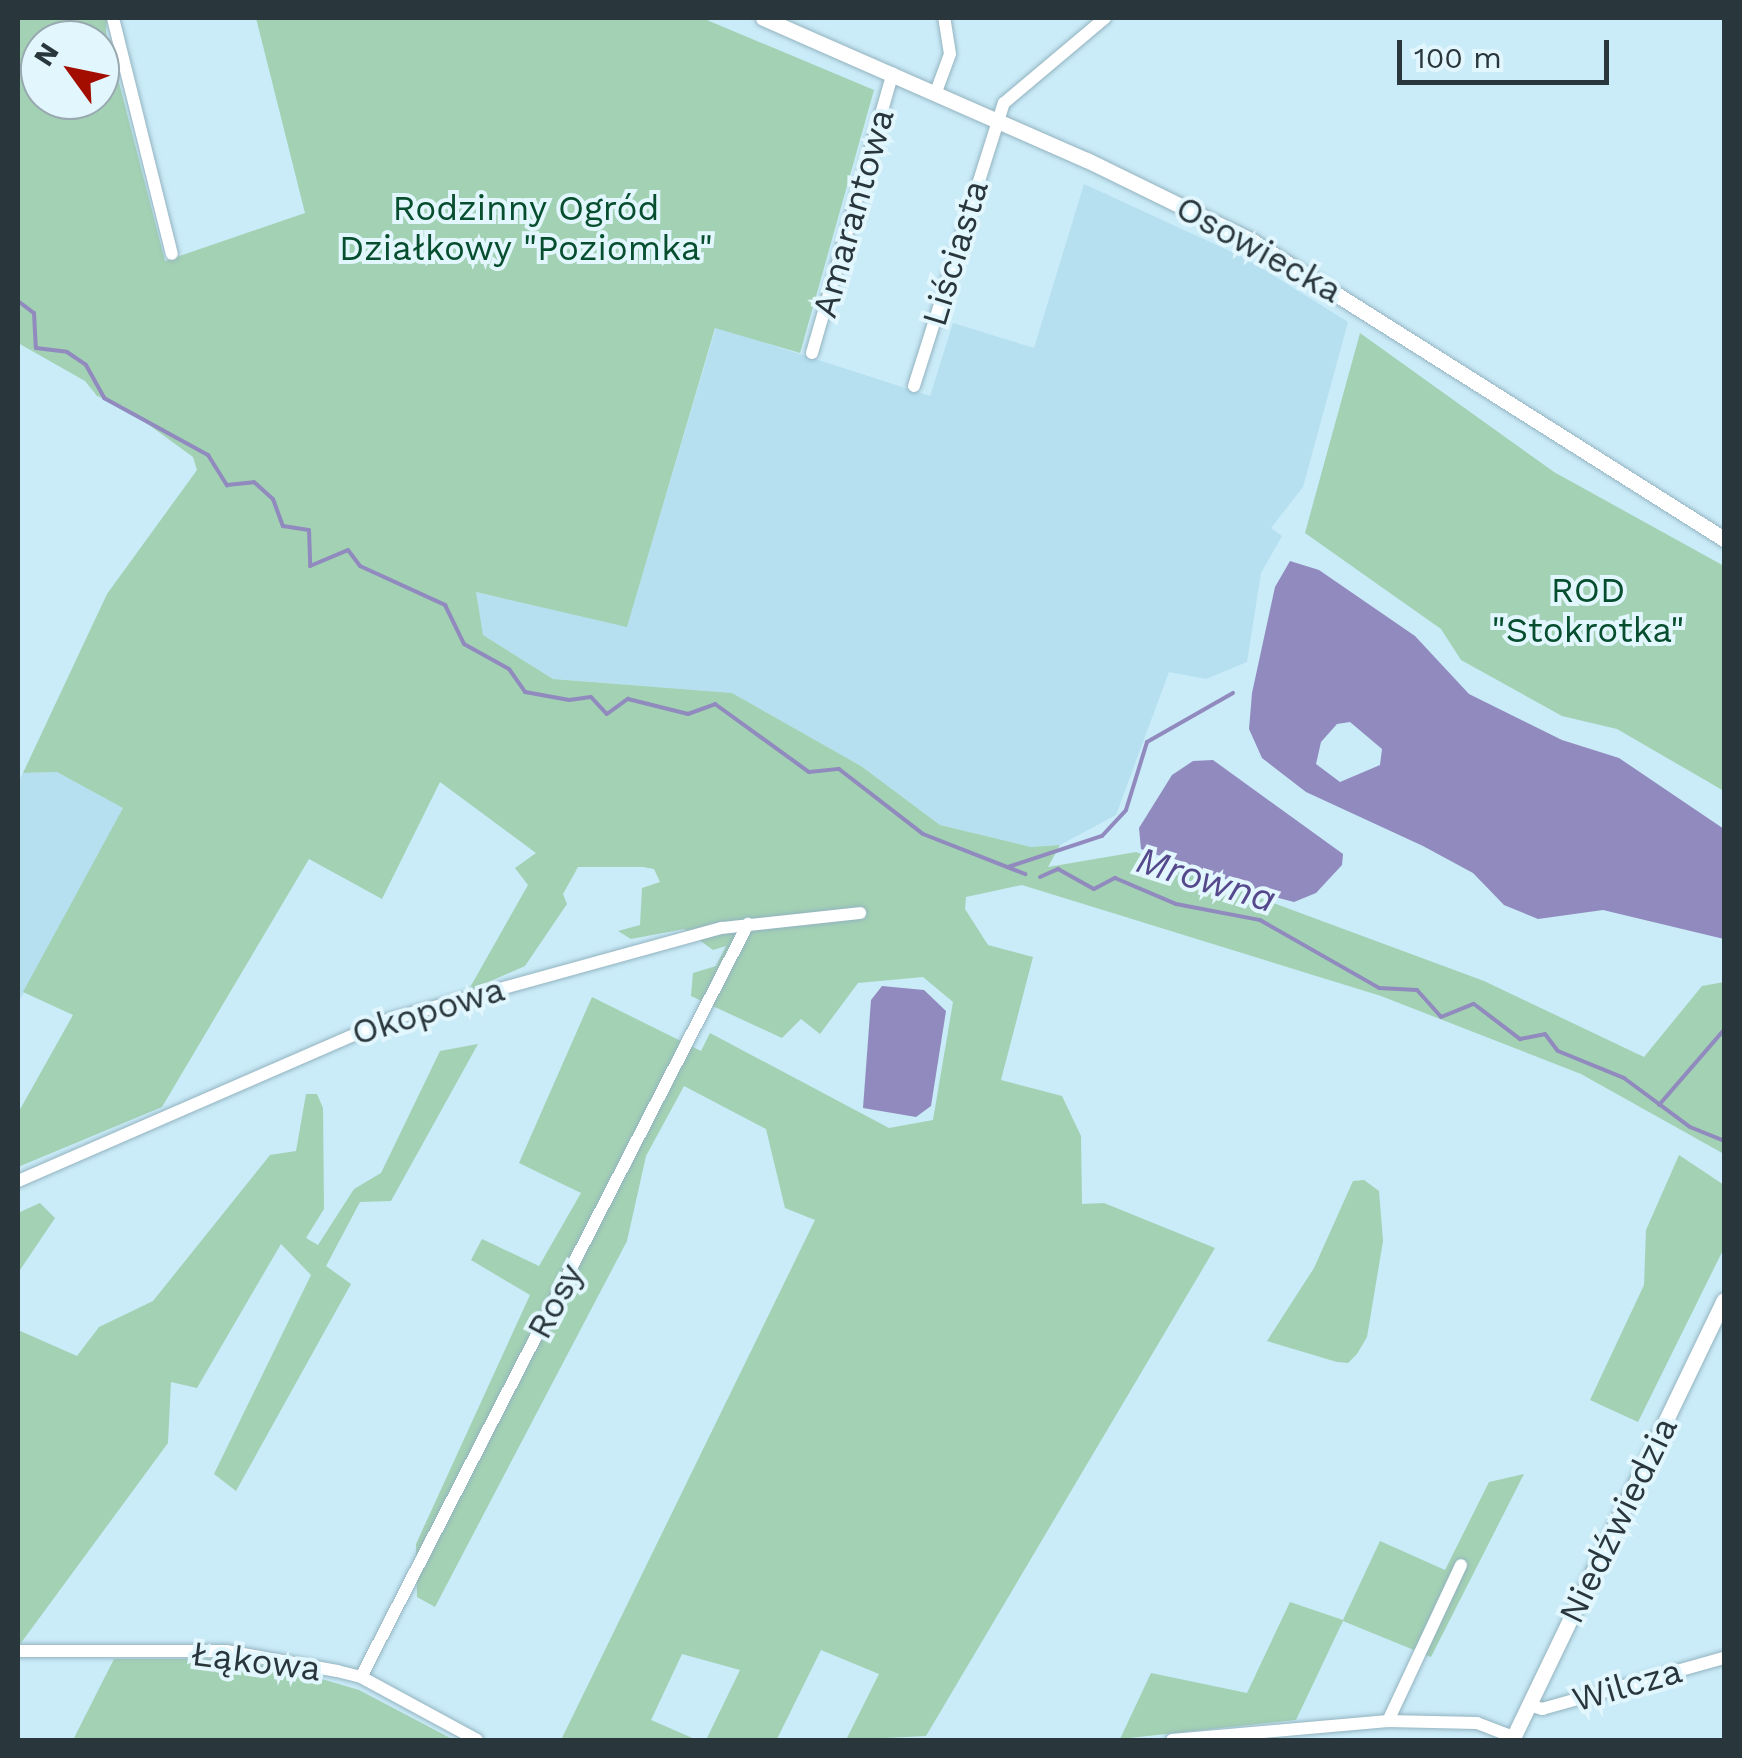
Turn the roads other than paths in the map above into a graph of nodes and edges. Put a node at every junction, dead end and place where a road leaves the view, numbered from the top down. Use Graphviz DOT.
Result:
graph roads {
  1 [pos="113,18"];
  2 [pos="763,18"];
  3 [pos="944,18"];
  4 [pos="1105,18"];
  5 [pos="894,74"];
  6 [pos="936,92"];
  7 [pos="996,119"];
  8 [pos="172,254"];
  9 [pos="812,353"];
  10 [pos="914,386"];
  11 [pos="1724,538"];
  12 [pos="860,913"];
  13 [pos="748,924"];
  14 [pos="18,1181"];
  15 [pos="1724,1300"];
  16 [pos="1461,1565"];
  17 [pos="18,1651"];
  18 [pos="1724,1658"];
  19 [pos="361,1677"];
  20 [pos="1529,1706"];
  21 [pos="1388,1721"];
  22 [pos="1296,1735"];
  23 [pos="1513,1739"];
  24 [pos="477,1740"];
  25 [pos="1172,1740"];
  1 -- 8 [label="street"];
  2 -- 5 [label="street, Osowiecka"];
  3 -- 6 [label="street"];
  4 -- 7 [label="street"];
  5 -- 6 [label="street, Osowiecka"];
  5 -- 9 [label="street, Amarantowa"];
  6 -- 7 [label="street, Osowiecka"];
  7 -- 10 [label="street, Liściasta"];
  7 -- 11 [label="street, Osowiecka"];
  12 -- 13 [label="street, Okopowa"];
  13 -- 14 [label="street, Okopowa"];
  13 -- 19 [label="street, Rosy"];
  15 -- 20 [label="street, Niedźwiedzia"];
  16 -- 21 [label="street"];
  17 -- 19 [label="street, Łąkowa"];
  18 -- 20 [label="street, Wilcza"];
  19 -- 24 [label="street, Łąkowa"];
  20 -- 23 [label="street, Niedźwiedzia"];
  21 -- 22 [label="street"];
  21 -- 23 [label="street"];
  22 -- 25 [label="street"];
}
